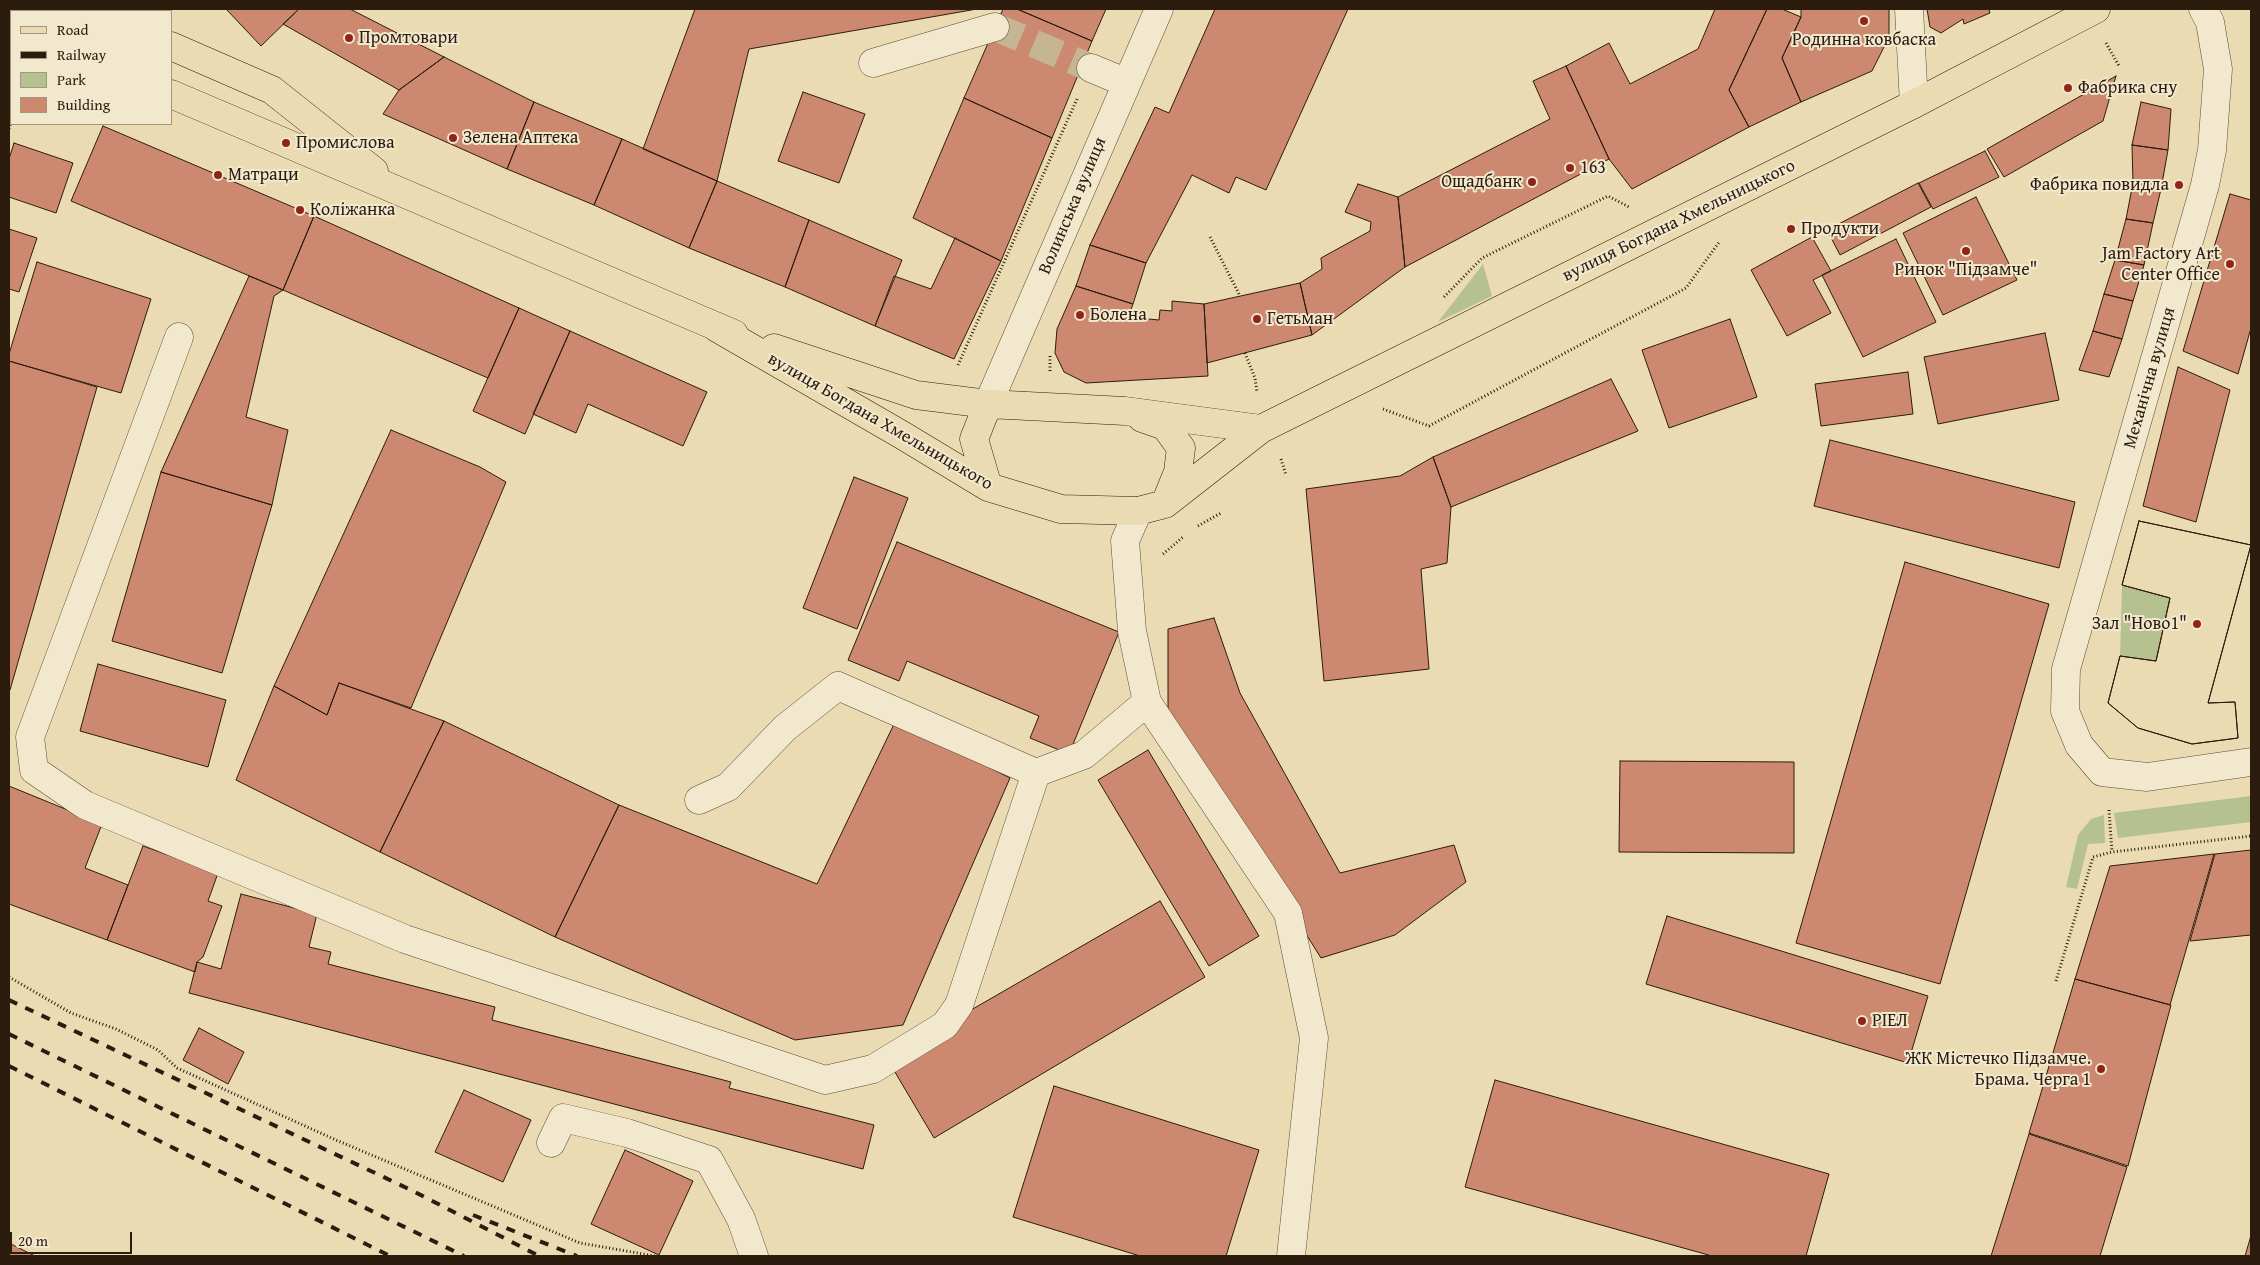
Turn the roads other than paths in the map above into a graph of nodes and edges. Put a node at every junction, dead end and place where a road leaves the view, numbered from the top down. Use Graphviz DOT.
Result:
graph roads {
  1 [pos="1159,9"];
  2 [pos="1909,9"];
  3 [pos="2096,9"];
  4 [pos="2203,9"];
  5 [pos="995,27"];
  6 [pos="172,46"];
  7 [pos="873,63"];
  8 [pos="1091,68"];
  9 [pos="1127,83"];
  10 [pos="172,94"];
  11 [pos="1914,104"];
  12 [pos="403,194"];
  13 [pos="717,328"];
  14 [pos="180,337"];
  15 [pos="988,404"];
  16 [pos="1125,411"];
  17 [pos="1261,429"];
  18 [pos="988,487"];
  19 [pos="1165,504"];
  20 [pos="1138,511"];
  21 [pos="1148,702"];
  22 [pos="2251,762"];
  23 [pos="1036,773"];
  24 [pos="699,800"];
  25 [pos="551,1143"];
  26 [pos="754,1256"];
  27 [pos="1292,1256"];
  1 -- 9 [label="street, Волинська вулиця"];
  2 -- 11 [label="street"];
  3 -- 11 [label="main road, вулиця Богдана Хмельницького"];
  4 -- 22 [label="street, Механічна вулиця"];
  5 -- 7 [label="street"];
  6 -- 12 [label="main road"];
  8 -- 9 [label="street"];
  9 -- 15 [label="street, Волинська вулиця"];
  10 -- 12 [label="main road, вулиця Богдана Хмельницького"];
  11 -- 17 [label="main road, вулиця Богдана Хмельницького"];
  12 -- 13 [label="main road, вулиця Богдана Хмельницького"];
  13 -- 15 [label="main road, вулиця Богдана Хмельницького"];
  13 -- 18 [label="main road, вулиця Богдана Хмельницького"];
  14 -- 23 [label="street"];
  15 -- 16 [label="main road, вулиця Богдана Хмельницького"];
  15 -- 18 [label="main road"];
  16 -- 17 [label="main road, вулиця Богдана Хмельницького"];
  16 -- 19 [label="main road"];
  17 -- 19 [label="main road, вулиця Богдана Хмельницького"];
  18 -- 20 [label="main road, вулиця Богдана Хмельницького"];
  19 -- 20 [label="main road, вулиця Богдана Хмельницького"];
  20 -- 21 [label="street"];
  21 -- 23 [label="street"];
  21 -- 27 [label="street"];
  23 -- 24 [label="street"];
  25 -- 26 [label="street"];
}
